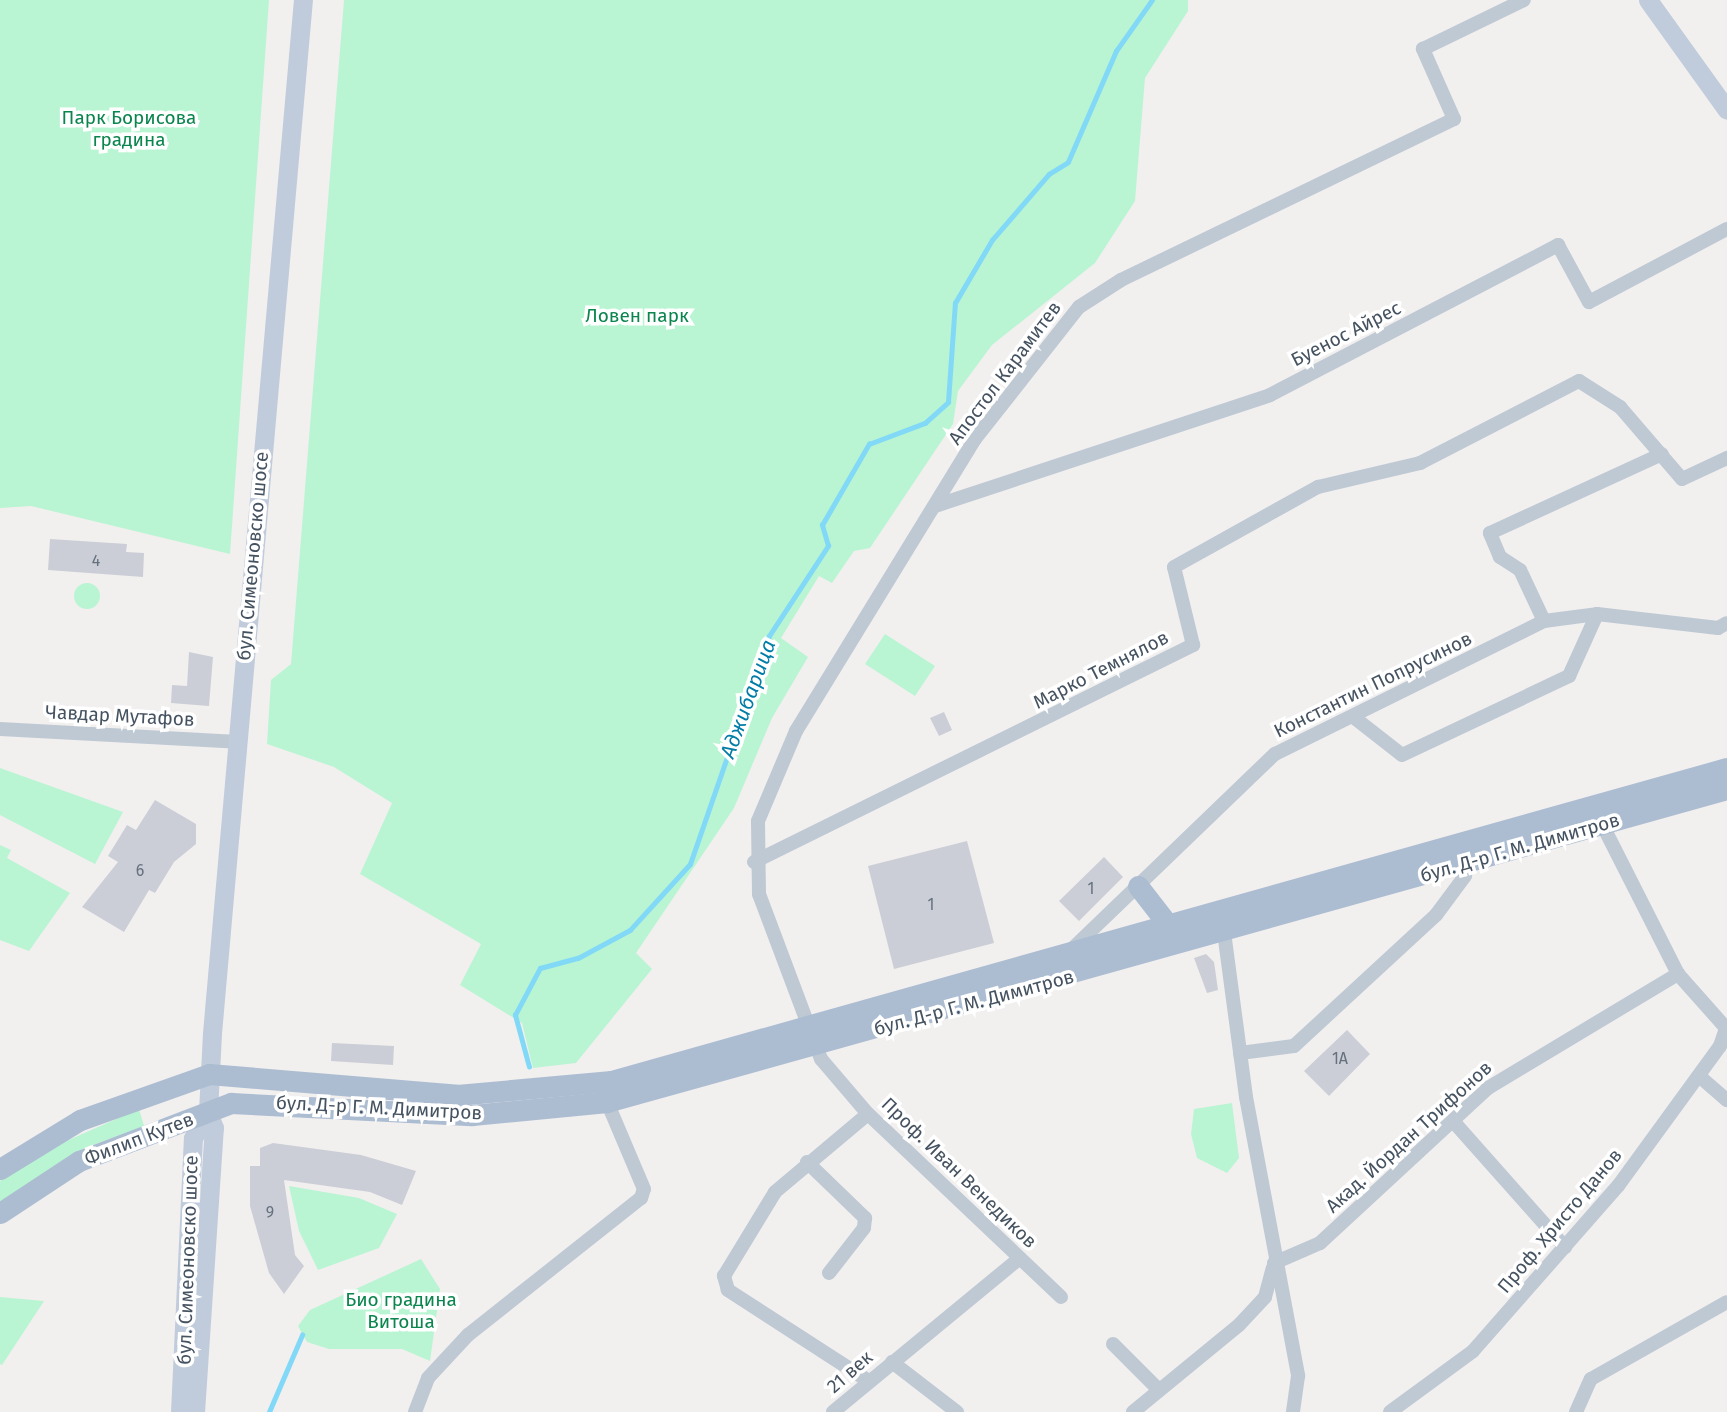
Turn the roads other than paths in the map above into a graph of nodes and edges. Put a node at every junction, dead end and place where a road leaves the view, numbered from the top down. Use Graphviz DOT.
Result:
graph roads {
  1 [pos="303,0"];
  2 [pos="1524,0"];
  3 [pos="1648,0"];
  4 [pos="1727,110"];
  5 [pos="1727,229"];
  6 [pos="1662,454"];
  7 [pos="1727,458"];
  8 [pos="934,506"];
  9 [pos="1597,614"];
  10 [pos="1544,621"];
  11 [pos="1727,624"];
  12 [pos="1356,719"];
  13 [pos="0,729"];
  14 [pos="238,742"];
  15 [pos="1727,768"];
  16 [pos="1727,789"];
  17 [pos="1602,824"];
  18 [pos="754,862"];
  19 [pos="1462,864"];
  20 [pos="1138,886"];
  21 [pos="1169,926"];
  22 [pos="1224,932"];
  23 [pos="1065,956"];
  24 [pos="1678,974"];
  25 [pos="1726,1027"];
  26 [pos="811,1038"];
  27 [pos="1240,1053"];
  28 [pos="209,1074"];
  29 [pos="1699,1076"];
  30 [pos="1727,1100"];
  31 [pos="607,1102"];
  32 [pos="208,1112"];
  33 [pos="868,1114"];
  34 [pos="1453,1121"];
  35 [pos="807,1162"];
  36 [pos="0,1169"];
  37 [pos="0,1213"];
  38 [pos="1565,1247"];
  39 [pos="1020,1258"];
  40 [pos="1274,1263"];
  41 [pos="829,1273"];
  42 [pos="1061,1297"];
  43 [pos="1727,1302"];
  44 [pos="1113,1344"];
  45 [pos="892,1362"];
  46 [pos="867,1380"];
  47 [pos="1159,1390"];
  48 [pos="180,1412"];
  49 [pos="195,1412"];
  50 [pos="415,1412"];
  51 [pos="833,1412"];
  52 [pos="957,1412"];
  53 [pos="1133,1412"];
  54 [pos="1293,1412"];
  55 [pos="1390,1412"];
  56 [pos="1576,1412"];
  1 -- 14 [label="main road, бул. Симеоновско шосе"];
  2 -- 8 [label="street, Апостол Карамитев"];
  3 -- 4 [label="main road"];
  5 -- 8 [label="street, Буенос Айрес"];
  6 -- 7 [label="street, Марко Темнялов"];
  6 -- 10 [label="street"];
  6 -- 18 [label="street, Марко Темнялов"];
  8 -- 18 [label="street, Апостол Карамитев"];
  9 -- 10 [label="street, Константин Попрусинов"];
  9 -- 11 [label="street, Константин Попрусинов"];
  9 -- 12 [label="street"];
  10 -- 12 [label="street, Константин Попрусинов"];
  12 -- 20 [label="street, Константин Попрусинов"];
  13 -- 14 [label="street, Чавдар Мутафов"];
  14 -- 28 [label="main road, бул. Симеоновско шосе"];
  15 -- 21 [label="main road, бул. Д-р Г. М. Димитров"];
  16 -- 17 [label="main road, бул. Д-р Г. М. Димитров"];
  17 -- 19 [label="main road, бул. Д-р Г. М. Димитров"];
  17 -- 24 [label="street"];
  18 -- 26 [label="street, Апостол Карамитев"];
  19 -- 22 [label="main road, бул. Д-р Г. М. Димитров"];
  19 -- 27 [label="street"];
  20 -- 21 [label="main road"];
  20 -- 23 [label="street, Константин Попрусинов"];
  21 -- 23 [label="main road, бул. Д-р Г. М. Димитров"];
  22 -- 26 [label="main road, бул. Д-р Г. М. Димитров"];
  22 -- 27 [label="street"];
  23 -- 26 [label="main road, бул. Д-р Г. М. Димитров"];
  24 -- 25 [label="street"];
  24 -- 34 [label="street, Акад. Йордан Трифонов"];
  25 -- 29 [label="street, Проф. Христо Данов"];
  26 -- 28 [label="main road, бул. Д-р Г. М. Димитров"];
  26 -- 31 [label="main road, бул. Д-р Г. М. Димитров"];
  26 -- 33 [label="street, Проф. Иван Венедиков"];
  27 -- 40 [label="street"];
  28 -- 32 [label="main road, бул. Симеоновско шосе"];
  28 -- 36 [label="main road, Филип Кутев"];
  29 -- 30 [label="street"];
  29 -- 38 [label="street, Проф. Христо Данов"];
  31 -- 32 [label="main road, бул. Д-р Г. М. Димитров"];
  31 -- 50 [label="street"];
  32 -- 37 [label="main road, Филип Кутев"];
  32 -- 48 [label="main road, бул. Симеоновско шосе"];
  32 -- 49 [label="main road, бул. Симеоновско шосе"];
  33 -- 35 [label="street"];
  33 -- 39 [label="street, Проф. Иван Венедиков"];
  34 -- 38 [label="street"];
  34 -- 40 [label="street, Акад. Йордан Трифонов"];
  35 -- 41 [label="street"];
  35 -- 46 [label="street"];
  38 -- 55 [label="street, Проф. Христо Данов"];
  39 -- 42 [label="street, Проф. Иван Венедиков"];
  39 -- 45 [label="street, 21 век"];
  40 -- 47 [label="street"];
  40 -- 54 [label="street"];
  43 -- 56 [label="street"];
  44 -- 47 [label="street"];
  45 -- 46 [label="street, 21 век"];
  45 -- 52 [label="street"];
  46 -- 51 [label="street, 21 век"];
  47 -- 53 [label="street"];
}
